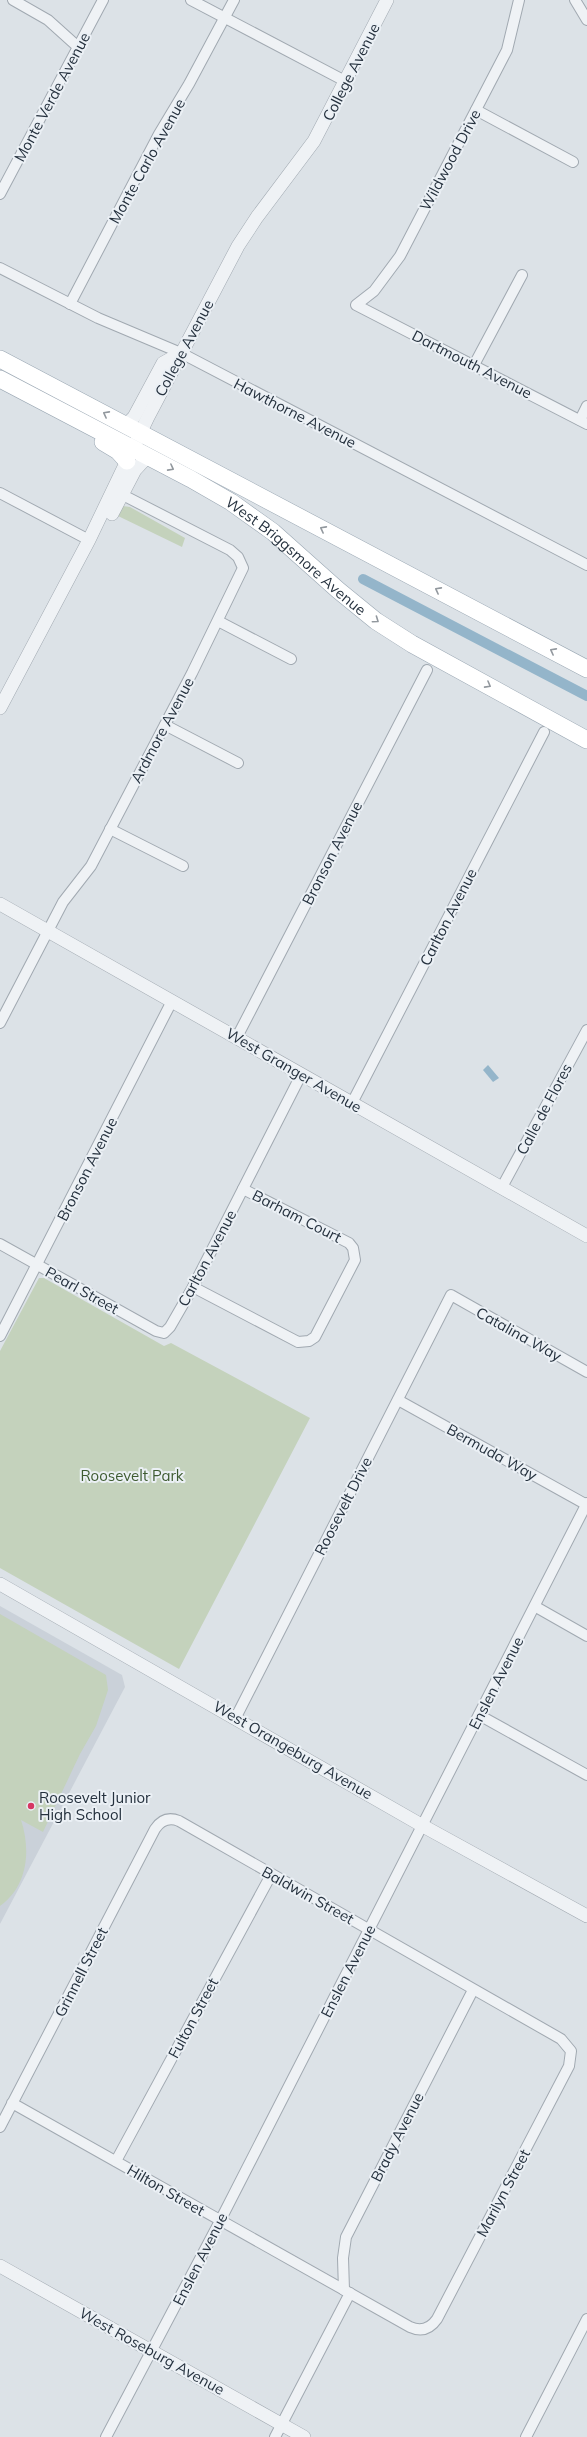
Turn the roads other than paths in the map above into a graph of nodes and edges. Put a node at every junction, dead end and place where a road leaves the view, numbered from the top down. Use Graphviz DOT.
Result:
graph roads {
  1 [pos="13,0"];
  2 [pos="103,0"];
  3 [pos="190,0"];
  4 [pos="234,0"];
  5 [pos="387,0"];
  6 [pos="519,0"];
  7 [pos="575,0"];
  8 [pos="224,18"];
  9 [pos="587,20"];
  10 [pos="78,47"];
  11 [pos="345,81"];
  12 [pos="476,110"];
  13 [pos="573,162"];
  14 [pos="0,194"];
  15 [pos="0,268"];
  16 [pos="522,275"];
  17 [pos="70,304"];
  18 [pos="356,305"];
  19 [pos="161,345"];
  20 [pos="181,353"];
  21 [pos="0,359"];
  22 [pos="163,363"];
  23 [pos="474,365"];
  24 [pos="0,380"];
  25 [pos="587,406"];
  26 [pos="583,422"];
  27 [pos="133,429"];
  28 [pos="130,455"];
  29 [pos="148,456"];
  30 [pos="118,492"];
  31 [pos="0,493"];
  32 [pos="89,540"];
  33 [pos="587,565"];
  34 [pos="218,621"];
  35 [pos="292,659"];
  36 [pos="587,669"];
  37 [pos="427,670"];
  38 [pos="0,708"];
  39 [pos="165,725"];
  40 [pos="544,732"];
  41 [pos="587,740"];
  42 [pos="238,763"];
  43 [pos="110,829"];
  44 [pos="183,866"];
  45 [pos="0,904"];
  46 [pos="47,931"];
  47 [pos="172,1001"];
  48 [pos="0,1022"];
  49 [pos="587,1030"];
  50 [pos="237,1037"];
  51 [pos="302,1075"];
  52 [pos="352,1103"];
  53 [pos="502,1187"];
  54 [pos="243,1189"];
  55 [pos="587,1236"];
  56 [pos="0,1244"];
  57 [pos="37,1265"];
  58 [pos="193,1287"];
  59 [pos="451,1295"];
  60 [pos="164,1333"];
  61 [pos="0,1336"];
  62 [pos="587,1372"];
  63 [pos="398,1400"];
  64 [pos="587,1504"];
  65 [pos="0,1584"];
  66 [pos="536,1607"];
  67 [pos="587,1636"];
  68 [pos="479,1715"];
  69 [pos="236,1717"];
  70 [pos="587,1774"];
  71 [pos="165,1820"];
  72 [pos="423,1826"];
  73 [pos="271,1875"];
  74 [pos="587,1916"];
  75 [pos="370,1929"];
  76 [pos="473,1990"];
  77 [pos="571,2051"];
  78 [pos="12,2103"];
  79 [pos="0,2127"];
  80 [pos="116,2162"];
  81 [pos="220,2221"];
  82 [pos="0,2266"];
  83 [pos="347,2292"];
  84 [pos="587,2319"];
  85 [pos="426,2329"];
  86 [pos="152,2351"];
  87 [pos="282,2424"];
  88 [pos="106,2437"];
  89 [pos="275,2437"];
  90 [pos="304,2437"];
  91 [pos="526,2437"];
  1 -- 10 [label="street"];
  2 -- 10 [label="street, Monte Verde Avenue"];
  3 -- 8 [label="street"];
  4 -- 8 [label="street, Monte Carlo Avenue"];
  5 -- 11 [label="street, College Avenue"];
  6 -- 12 [label="street, Wildwood Drive"];
  7 -- 9 [label="street"];
  8 -- 11 [label="street"];
  8 -- 17 [label="street, Monte Carlo Avenue"];
  10 -- 14 [label="street, Monte Verde Avenue"];
  11 -- 20 [label="street, College Avenue"];
  12 -- 13 [label="street"];
  12 -- 18 [label="street, Wildwood Drive"];
  15 -- 17 [label="street, Hawthorne Avenue"];
  16 -- 23 [label="street"];
  17 -- 19 [label="street, Hawthorne Avenue"];
  18 -- 23 [label="street, Dartmouth Avenue"];
  19 -- 20 [label="street, Hawthorne Avenue"];
  19 -- 22 [label="street"];
  20 -- 22 [label="street"];
  20 -- 27 [label="street, College Avenue"];
  20 -- 33 [label="street, Hawthorne Avenue"];
  27 -- 21 [label="main road, West Briggsmore Avenue, one-way"];
  22 -- 27 [label="street"];
  23 -- 26 [label="street, Dartmouth Avenue"];
  24 -- 28 [label="main road, West Briggsmore Avenue"];
  25 -- 26 [label="street"];
  27 -- 28 [label="street, College Avenue"];
  36 -- 27 [label="main road, West Briggsmore Avenue, one-way"];
  28 -- 29 [label="main road, West Briggsmore Avenue"];
  28 -- 30 [label="street, College Avenue"];
  29 -- 30 [label="street"];
  29 -- 41 [label="main road, West Briggsmore Avenue, one-way"];
  30 -- 32 [label="street"];
  30 -- 34 [label="street, Ardmore Avenue"];
  31 -- 32 [label="street"];
  32 -- 38 [label="street"];
  34 -- 35 [label="street"];
  34 -- 39 [label="street, Ardmore Avenue"];
  37 -- 50 [label="street, Bronson Avenue"];
  39 -- 42 [label="street"];
  39 -- 43 [label="street, Ardmore Avenue"];
  40 -- 52 [label="street, Carlton Avenue"];
  43 -- 44 [label="street"];
  43 -- 46 [label="street, Ardmore Avenue"];
  45 -- 46 [label="street, West Granger Avenue"];
  46 -- 47 [label="street, West Granger Avenue"];
  46 -- 48 [label="street, Ardmore Avenue"];
  47 -- 50 [label="street, West Granger Avenue"];
  47 -- 57 [label="street, Bronson Avenue"];
  49 -- 53 [label="street, Calle de Flores"];
  50 -- 51 [label="street, West Granger Avenue"];
  51 -- 52 [label="street, West Granger Avenue"];
  51 -- 54 [label="street, Carlton Avenue"];
  52 -- 53 [label="street, West Granger Avenue"];
  53 -- 55 [label="street, West Granger Avenue"];
  54 -- 58 [label="street, Carlton Avenue"];
  54 -- 58 [label="street, Barham Court"];
  56 -- 57 [label="street, Pearl Street"];
  57 -- 60 [label="street, Pearl Street"];
  57 -- 61 [label="street, Bronson Avenue"];
  58 -- 60 [label="street, Carlton Avenue"];
  59 -- 62 [label="street, Catalina Way"];
  59 -- 63 [label="street, Roosevelt Drive"];
  63 -- 64 [label="street, Bermuda Way"];
  63 -- 69 [label="street, Roosevelt Drive"];
  64 -- 66 [label="street, Enslen Avenue"];
  65 -- 69 [label="street, West Orangeburg Avenue"];
  66 -- 67 [label="street"];
  66 -- 68 [label="street, Enslen Avenue"];
  68 -- 70 [label="street"];
  68 -- 72 [label="street, Enslen Avenue"];
  69 -- 72 [label="street, West Orangeburg Avenue"];
  71 -- 73 [label="street, Baldwin Street"];
  71 -- 78 [label="street, Grinnell Street"];
  72 -- 74 [label="street, West Orangeburg Avenue"];
  72 -- 75 [label="street, Enslen Avenue"];
  73 -- 75 [label="street, Baldwin Street"];
  73 -- 80 [label="street, Fulton Street"];
  75 -- 76 [label="street, Baldwin Street"];
  75 -- 81 [label="street, Enslen Avenue"];
  76 -- 77 [label="street, Baldwin Street"];
  76 -- 83 [label="street, Brady Avenue"];
  77 -- 85 [label="street, Marilyn Street"];
  78 -- 79 [label="street, Grinnell Street"];
  78 -- 80 [label="street, Hilton Street"];
  80 -- 81 [label="street, Hilton Street"];
  81 -- 83 [label="street, Hilton Street"];
  81 -- 86 [label="street, Enslen Avenue"];
  82 -- 86 [label="street, West Roseburg Avenue"];
  83 -- 85 [label="street, Hilton Street"];
  83 -- 87 [label="street, Brady Avenue"];
  84 -- 91 [label="street"];
  86 -- 87 [label="street, West Roseburg Avenue"];
  86 -- 88 [label="street, Enslen Avenue"];
  87 -- 89 [label="street, Brady Avenue"];
  87 -- 90 [label="street, West Roseburg Avenue"];
}
